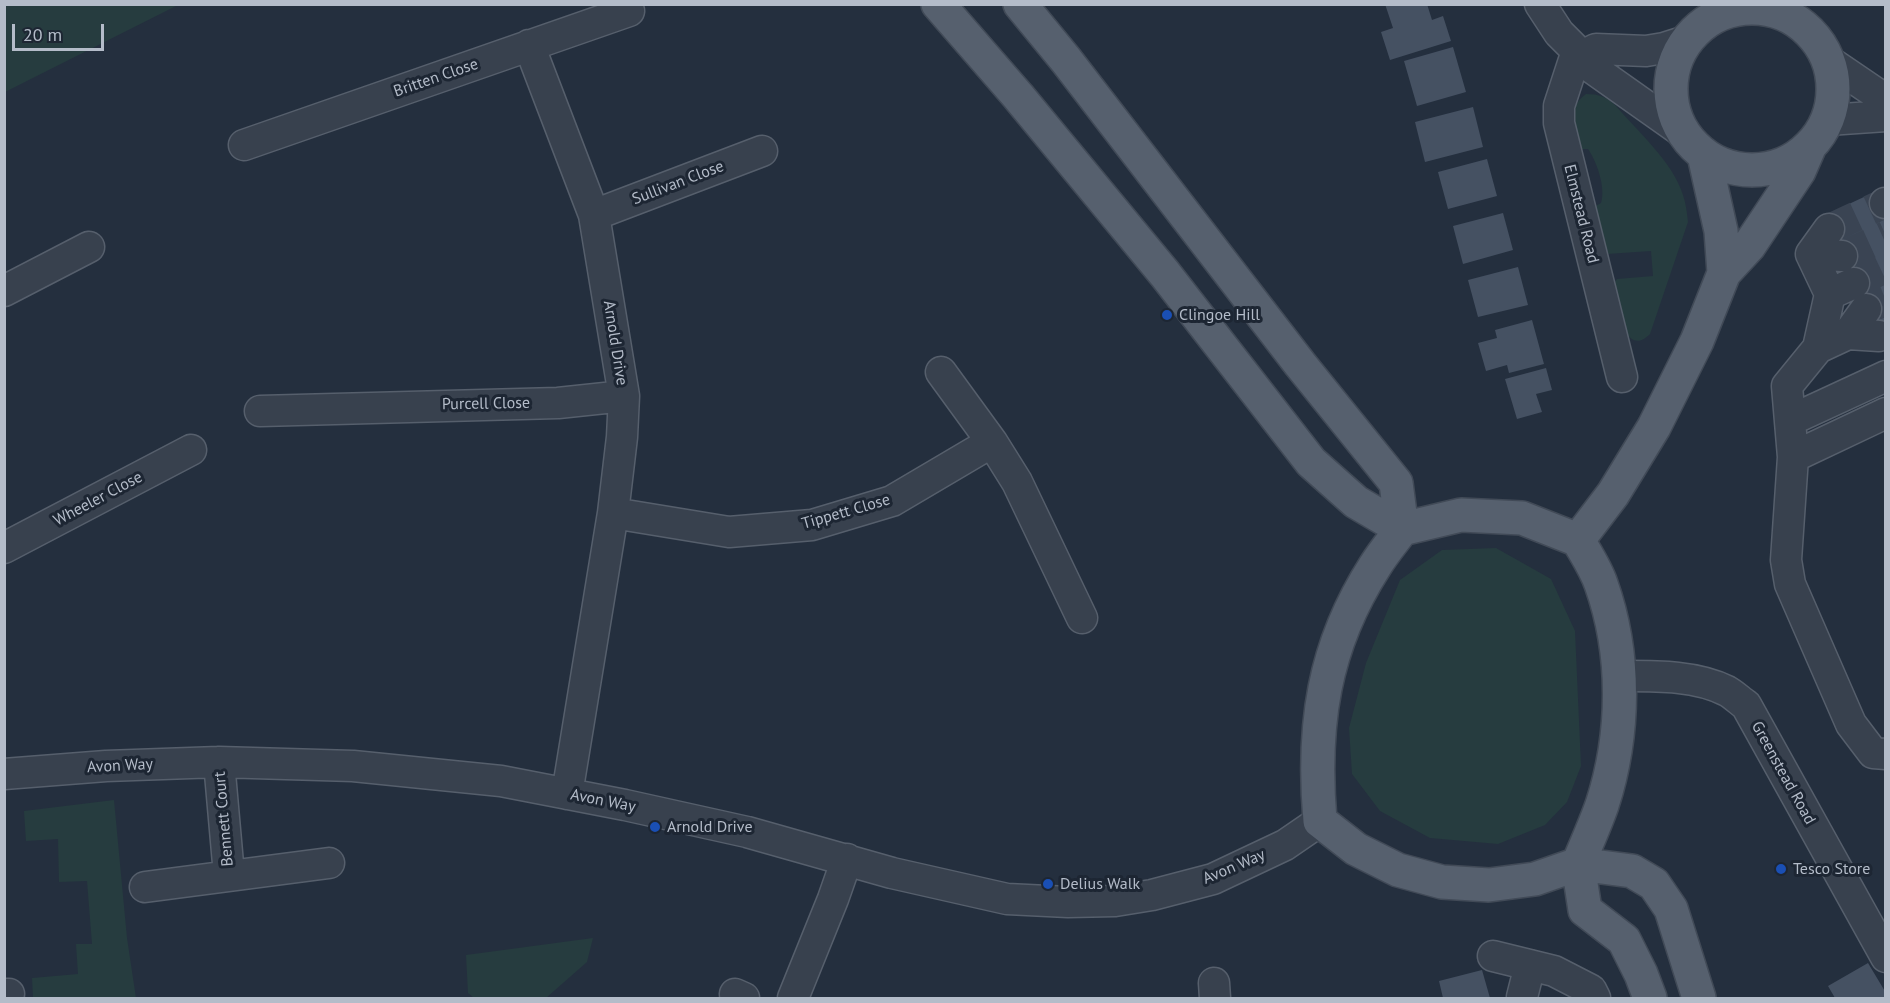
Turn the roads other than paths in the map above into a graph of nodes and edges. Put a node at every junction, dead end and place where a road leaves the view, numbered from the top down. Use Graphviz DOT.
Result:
graph roads {
  1 [pos="938,4"];
  2 [pos="1020,4"];
  3 [pos="1540,4"];
  4 [pos="629,11"];
  5 [pos="1803,15"];
  6 [pos="1702,24"];
  7 [pos="529,45"];
  8 [pos="1580,53"];
  9 [pos="1830,62"];
  10 [pos="1886,100"];
  11 [pos="1886,116"];
  12 [pos="1828,120"];
  13 [pos="1694,144"];
  14 [pos="244,145"];
  15 [pos="1810,148"];
  16 [pos="762,151"];
  17 [pos="594,215"];
  18 [pos="1829,229"];
  19 [pos="89,248"];
  20 [pos="1811,254"];
  21 [pos="1842,256"];
  22 [pos="1724,273"];
  23 [pos="4,291"];
  24 [pos="1866,309"];
  25 [pos="1848,334"];
  26 [pos="1879,336"];
  27 [pos="1818,348"];
  28 [pos="940,372"];
  29 [pos="1886,376"];
  30 [pos="1622,377"];
  31 [pos="624,396"];
  32 [pos="260,411"];
  33 [pos="1886,413"];
  34 [pos="1791,420"];
  35 [pos="993,442"];
  36 [pos="191,450"];
  37 [pos="1793,457"];
  38 [pos="613,513"];
  39 [pos="1402,529"];
  40 [pos="1578,540"];
  41 [pos="4,548"];
  42 [pos="1082,618"];
  43 [pos="1620,676"];
  44 [pos="1886,753"];
  45 [pos="219,762"];
  46 [pos="4,774"];
  47 [pos="567,794"];
  48 [pos="1320,821"];
  49 [pos="847,859"];
  50 [pos="329,863"];
  51 [pos="1578,864"];
  52 [pos="229,875"];
  53 [pos="145,887"];
  54 [pos="1493,956"];
  55 [pos="1886,957"];
  56 [pos="1530,965"];
  57 [pos="1522,997"];
  58 [pos="793,999"];
  59 [pos="1595,999"];
  60 [pos="1650,999"];
  61 [pos="1699,999"];
  1 -- 39 [label="main road"];
  2 -- 39 [label="main road"];
  3 -- 8 [label="street"];
  4 -- 7 [label="street, Britten Close"];
  5 -- 6 [label="main road"];
  5 -- 9 [label="main road"];
  6 -- 8 [label="street"];
  6 -- 13 [label="main road"];
  7 -- 14 [label="street, Britten Close"];
  7 -- 17 [label="street, Arnold Drive"];
  8 -- 13 [label="street"];
  8 -- 30 [label="street, Elmstead Road"];
  9 -- 10 [label="street"];
  9 -- 12 [label="main road"];
  11 -- 12 [label="street"];
  12 -- 15 [label="main road"];
  13 -- 15 [label="main road"];
  13 -- 22 [label="main road"];
  15 -- 22 [label="main road"];
  16 -- 17 [label="street, Sullivan Close"];
  17 -- 31 [label="street, Arnold Drive"];
  18 -- 20 [label="street"];
  19 -- 23 [label="street"];
  20 -- 21 [label="street"];
  20 -- 27 [label="street"];
  22 -- 40 [label="main road"];
  24 -- 25 [label="street"];
  25 -- 26 [label="street"];
  25 -- 27 [label="street"];
  27 -- 34 [label="street"];
  28 -- 35 [label="street"];
  29 -- 34 [label="street"];
  31 -- 32 [label="street, Purcell Close"];
  31 -- 38 [label="street, Arnold Drive"];
  33 -- 37 [label="street"];
  34 -- 37 [label="street"];
  35 -- 38 [label="street, Tippett Close"];
  35 -- 42 [label="street"];
  36 -- 41 [label="street, Wheeler Close"];
  37 -- 44 [label="street"];
  38 -- 47 [label="street, Arnold Drive"];
  39 -- 40 [label="main road"];
  39 -- 48 [label="main road"];
  40 -- 43 [label="main road"];
  43 -- 51 [label="main road"];
  43 -- 55 [label="street, Greenstead Road"];
  45 -- 46 [label="street, Avon Way"];
  45 -- 47 [label="street, Avon Way"];
  45 -- 52 [label="street, Bennett Court"];
  47 -- 49 [label="street, Avon Way"];
  48 -- 49 [label="street, Avon Way"];
  48 -- 51 [label="main road"];
  49 -- 58 [label="street"];
  50 -- 52 [label="street, Bennett Court"];
  51 -- 60 [label="main road"];
  51 -- 61 [label="main road"];
  52 -- 53 [label="street, Bennett Court"];
  54 -- 56 [label="street"];
  56 -- 57 [label="street"];
  56 -- 59 [label="street"];
}
